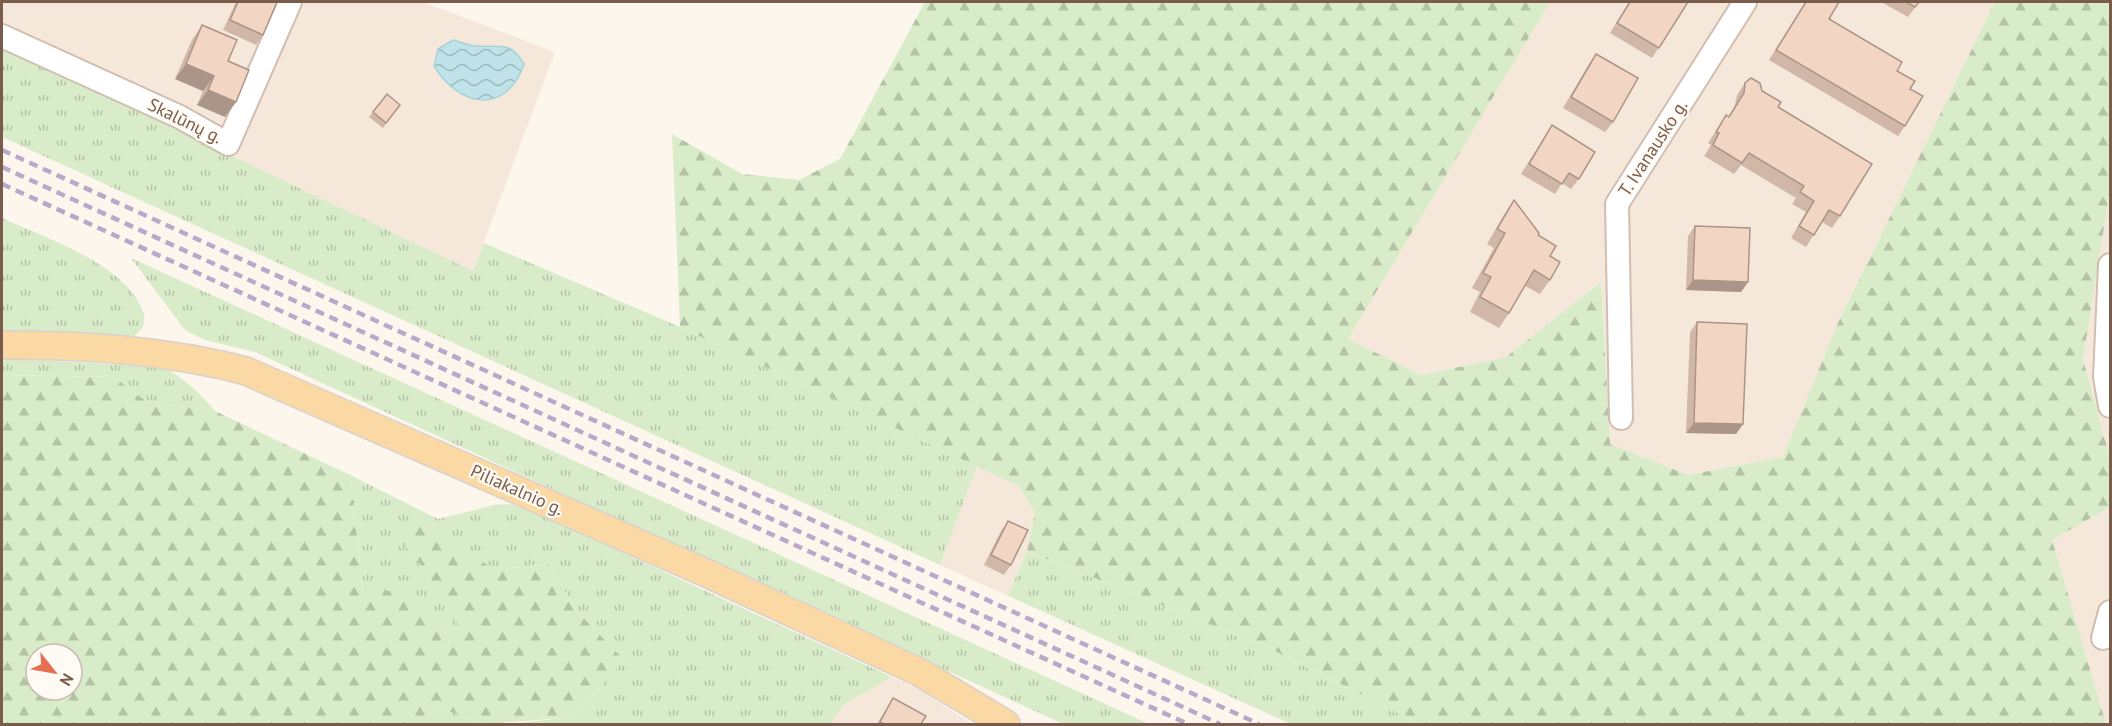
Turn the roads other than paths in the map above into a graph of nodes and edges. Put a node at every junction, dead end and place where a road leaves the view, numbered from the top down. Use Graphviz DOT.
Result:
graph roads {
  1 [pos="290,2"];
  2 [pos="1745,2"];
  3 [pos="2,36"];
  4 [pos="2110,265"];
  5 [pos="2,345"];
  6 [pos="2110,406"];
  7 [pos="1621,418"];
  8 [pos="2110,612"];
  9 [pos="2103,638"];
  10 [pos="1006,724"];
  1 -- 3 [label="street, Skalūnų g."];
  2 -- 7 [label="street, T. Ivanausko g."];
  4 -- 6 [label="street"];
  5 -- 10 [label="main road, Piliakalnio g."];
  8 -- 9 [label="street"];
}
